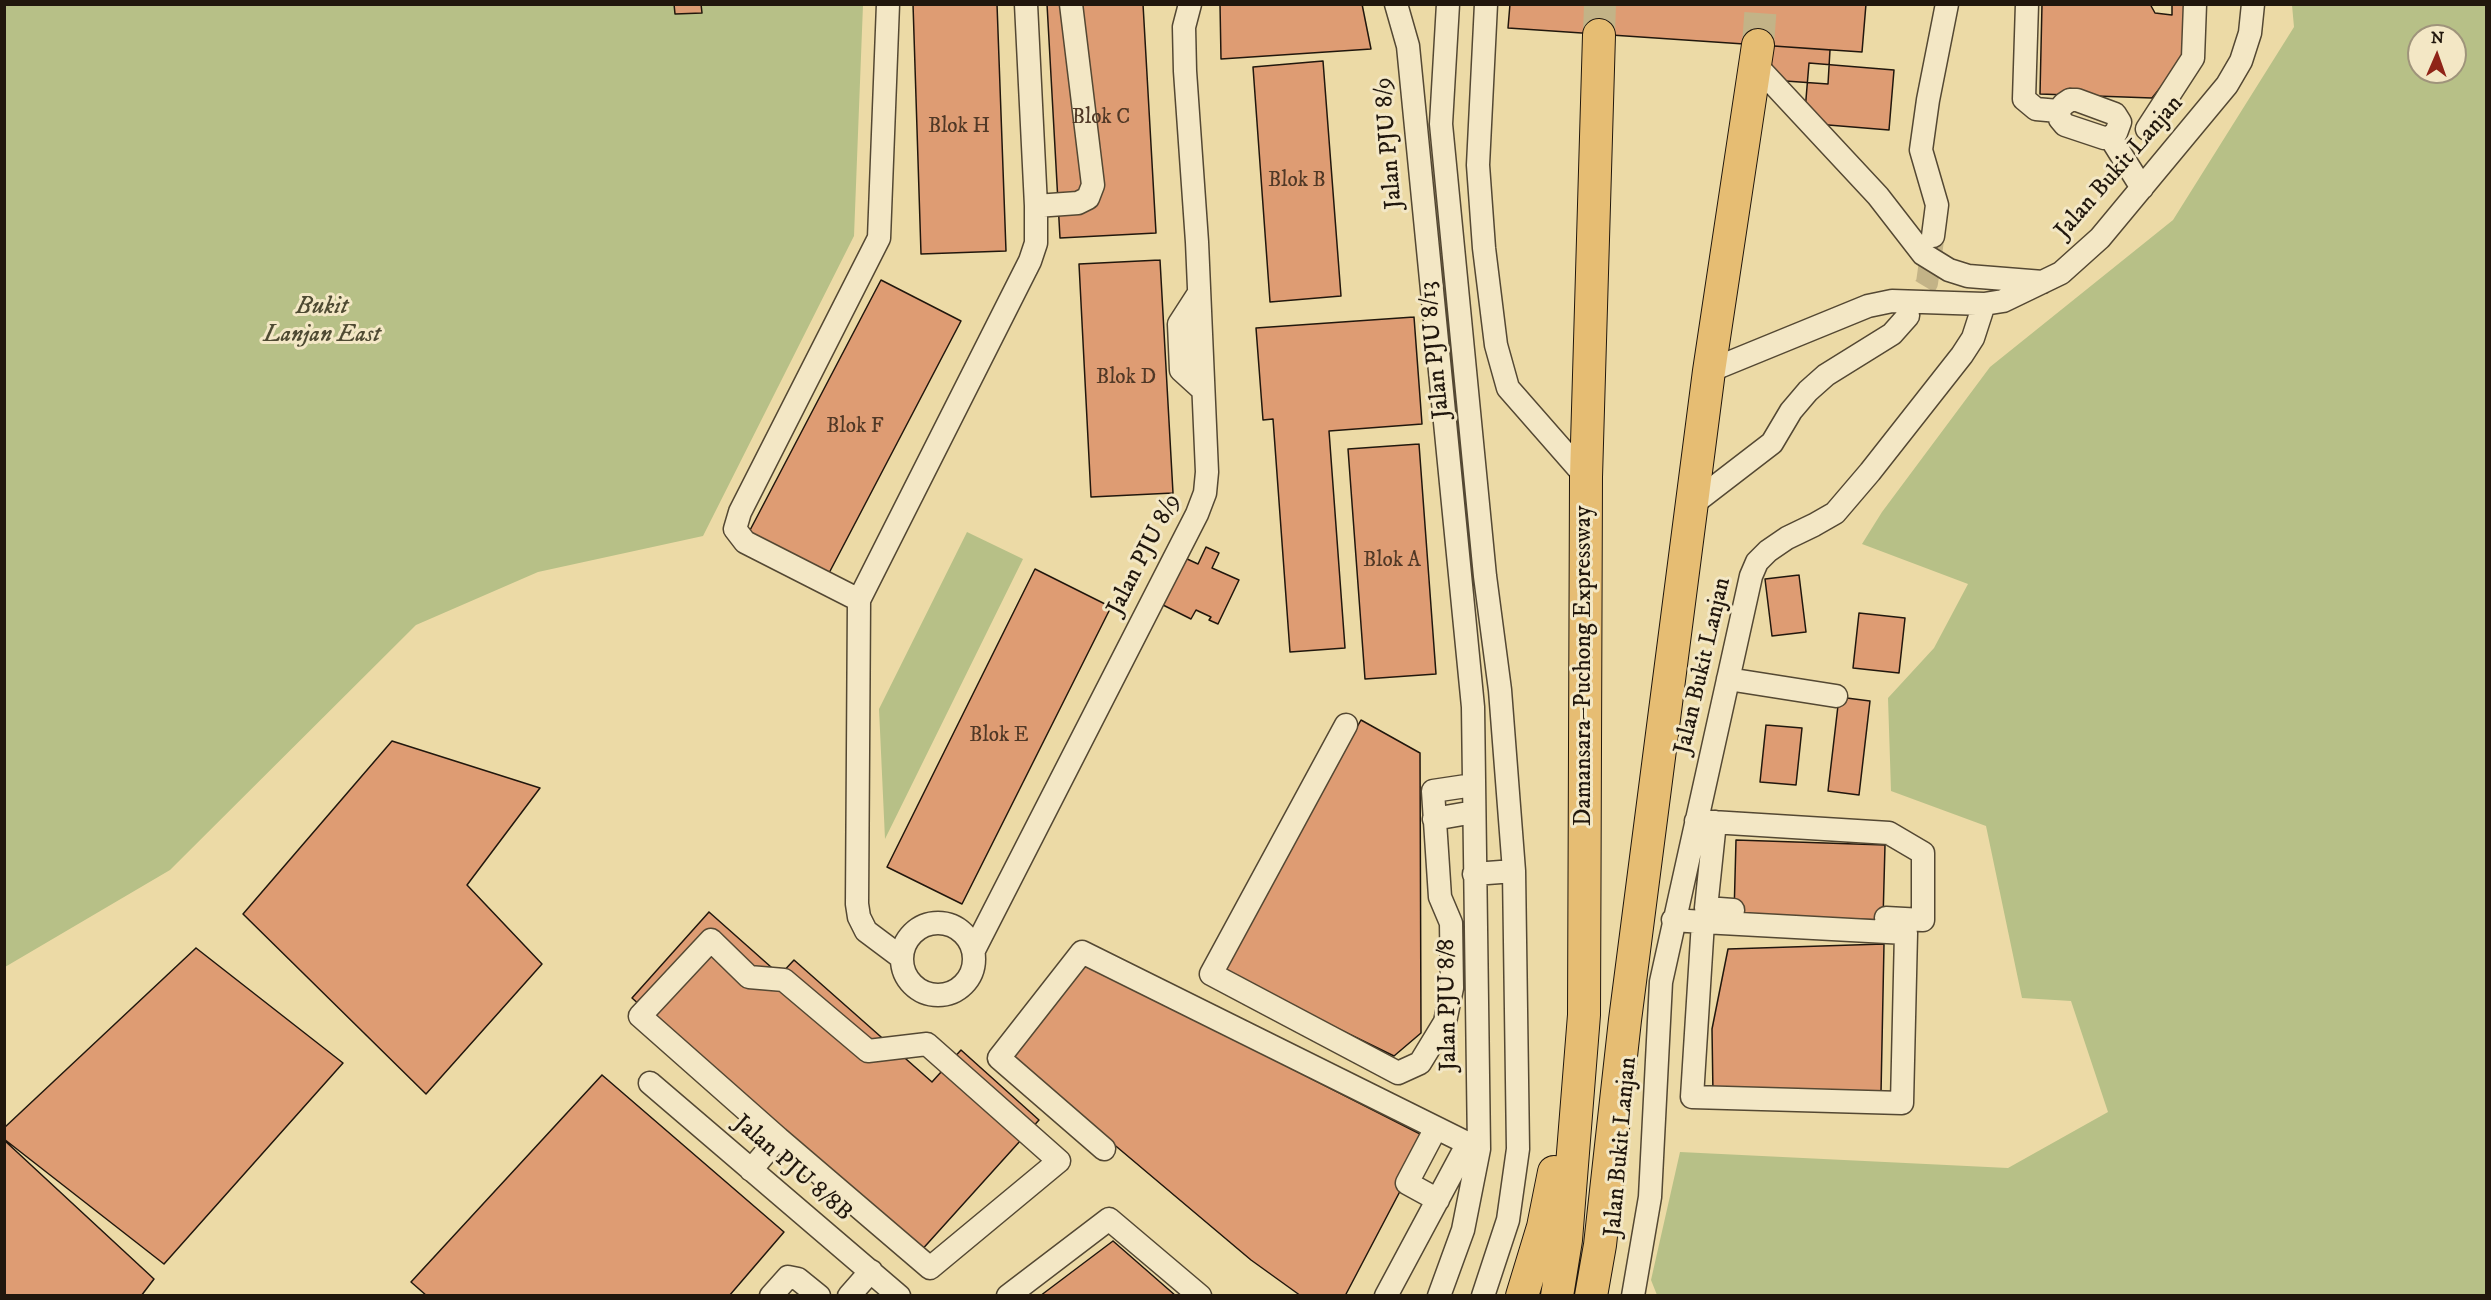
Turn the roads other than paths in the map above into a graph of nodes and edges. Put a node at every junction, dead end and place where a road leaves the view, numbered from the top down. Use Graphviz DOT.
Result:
graph roads {
  1 [pos="888,4"];
  2 [pos="1026,4"];
  3 [pos="1071,4"];
  4 [pos="1190,4"];
  5 [pos="1396,4"];
  6 [pos="1448,4"];
  7 [pos="1486,4"];
  8 [pos="1947,4"];
  9 [pos="2026,4"];
  10 [pos="2195,4"];
  11 [pos="2253,4"];
  12 [pos="1599,34"];
  13 [pos="1757,54"];
  14 [pos="2147,129"];
  15 [pos="2115,130"];
  16 [pos="2179,143"];
  17 [pos="2142,188"];
  18 [pos="1036,206"];
  19 [pos="1933,236"];
  20 [pos="2046,282"];
  21 [pos="1984,304"];
  22 [pos="1908,316"];
  23 [pos="1709,370"];
  24 [pos="1586,477"];
  25 [pos="1694,503"];
  26 [pos="859,600"];
  27 [pos="1728,679"];
  28 [pos="1500,690"];
  29 [pos="1836,696"];
  30 [pos="1473,707"];
  31 [pos="1346,725"];
  32 [pos="1485,735"];
  33 [pos="1473,780"];
  34 [pos="1509,811"];
  35 [pos="1474,812"];
  36 [pos="1434,819"];
  37 [pos="1705,822"];
  38 [pos="1514,871"];
  39 [pos="1474,874"];
  40 [pos="1673,920"];
  41 [pos="1702,922"];
  42 [pos="974,950"];
  43 [pos="902,958"];
  44 [pos="1584,1015"];
  45 [pos="650,1083"];
  46 [pos="1436,1128"];
  47 [pos="778,1138"];
  48 [pos="1473,1146"];
  49 [pos="1104,1149"];
  50 [pos="751,1170"];
  51 [pos="1438,1200"];
  52 [pos="870,1271"];
  53 [pos="771,1296"];
  54 [pos="819,1296"];
  55 [pos="849,1296"];
  56 [pos="899,1296"];
  57 [pos="1008,1296"];
  58 [pos="1200,1296"];
  59 [pos="1386,1296"];
  60 [pos="1439,1296"];
  61 [pos="1483,1296"];
  62 [pos="1522,1296"];
  63 [pos="1557,1296"];
  64 [pos="1591,1296"];
  65 [pos="1633,1296"];
  1 -- 26 [label="street"];
  2 -- 18 [label="street, Jalan PJU 8/9"];
  3 -- 18 [label="street"];
  4 -- 42 [label="street, Jalan PJU 8/9"];
  5 -- 30 [label="street, Jalan PJU 8/9"];
  6 -- 28 [label="street, Jalan PJU 8/13"];
  7 -- 24 [label="street"];
  8 -- 19 [label="street"];
  9 -- 15 [label="street"];
  10 -- 14 [label="street"];
  11 -- 16 [label="street, Jalan Bukit Lanjan"];
  12 -- 24 [label="highway, Damansara–Puchong Expressway"];
  13 -- 20 [label="street"];
  13 -- 23 [label="highway"];
  14 -- 15 [label="street"];
  14 -- 16 [label="street"];
  15 -- 17 [label="street"];
  16 -- 17 [label="street, Jalan Bukit Lanjan"];
  17 -- 20 [label="street, Jalan Bukit Lanjan"];
  18 -- 26 [label="street, Jalan PJU 8/9"];
  20 -- 21 [label="street, Jalan Bukit Lanjan"];
  21 -- 23 [label="street"];
  21 -- 27 [label="street, Jalan Bukit Lanjan"];
  22 -- 25 [label="street"];
  23 -- 25 [label="highway"];
  24 -- 44 [label="highway, Damansara–Puchong Expressway"];
  25 -- 64 [label="highway"];
  26 -- 43 [label="street, Jalan PJU 8/9"];
  27 -- 29 [label="street"];
  27 -- 37 [label="street, Jalan Bukit Lanjan"];
  28 -- 32 [label="street"];
  28 -- 34 [label="street, Jalan PJU 8/13"];
  30 -- 32 [label="street"];
  30 -- 33 [label="street, Jalan PJU 8/8"];
  31 -- 36 [label="street"];
  32 -- 33 [label="street"];
  32 -- 34 [label="street"];
  33 -- 35 [label="street, Jalan PJU 8/8"];
  33 -- 36 [label="street"];
  34 -- 38 [label="street"];
  35 -- 36 [label="street"];
  35 -- 39 [label="street, Jalan PJU 8/8"];
  37 -- 37 [label="street"];
  37 -- 40 [label="street, Jalan Bukit Lanjan"];
  38 -- 39 [label="street"];
  38 -- 61 [label="street"];
  39 -- 48 [label="street, Jalan PJU 8/8"];
  40 -- 41 [label="street"];
  40 -- 65 [label="street, Jalan Bukit Lanjan"];
  41 -- 41 [label="street"];
  42 -- 43 [label="street"];
  42 -- 43 [label="street, Jalan PJU 8/9"];
  44 -- 62 [label="highway"];
  44 -- 63 [label="highway, Damansara–Puchong Expressway"];
  45 -- 50 [label="street, Jalan PJU 8/8B"];
  46 -- 48 [label="street"];
  46 -- 49 [label="street"];
  46 -- 51 [label="street"];
  47 -- 47 [label="street"];
  47 -- 50 [label="street"];
  48 -- 51 [label="street"];
  48 -- 60 [label="street, Jalan PJU 8/8"];
  50 -- 52 [label="street, Jalan PJU 8/8B"];
  51 -- 59 [label="street"];
  52 -- 55 [label="street"];
  52 -- 56 [label="street, Jalan PJU 8/8B"];
  53 -- 54 [label="street"];
  57 -- 58 [label="street"];
}
